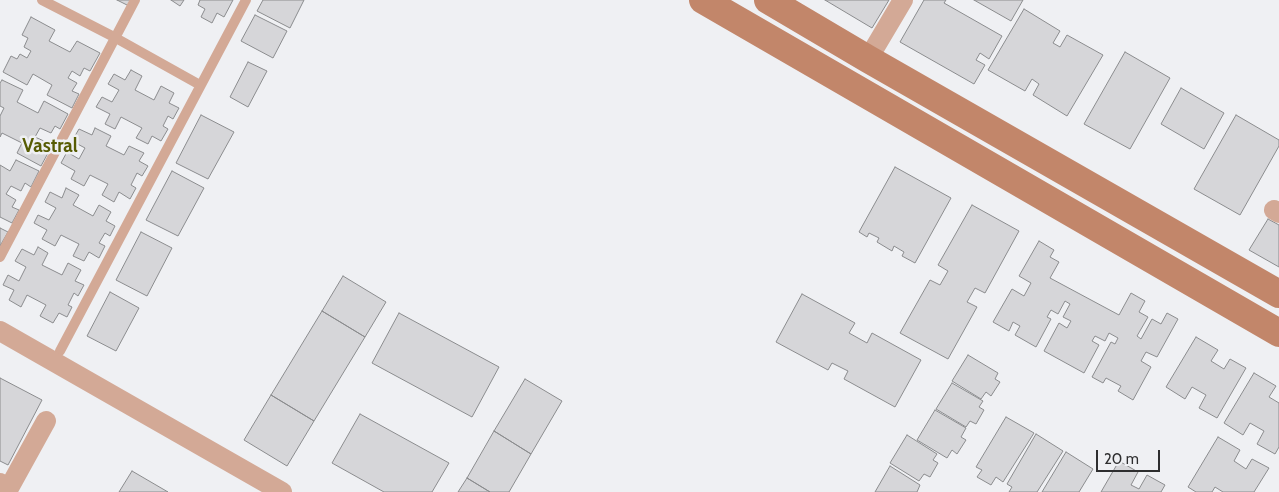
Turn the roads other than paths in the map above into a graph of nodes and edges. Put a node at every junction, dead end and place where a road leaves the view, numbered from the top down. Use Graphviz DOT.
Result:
graph roads {
  1 [pos="42,0"];
  2 [pos="135,0"];
  3 [pos="246,0"];
  4 [pos="703,0"];
  5 [pos="768,0"];
  6 [pos="903,0"];
  7 [pos="114,37"];
  8 [pos="868,59"];
  9 [pos="200,85"];
  10 [pos="0,257"];
  11 [pos="1279,294"];
  12 [pos="0,331"];
  13 [pos="1279,333"];
  14 [pos="60,351"];
  15 [pos="46,421"];
  16 [pos="0,484"];
  17 [pos="282,492"];
  1 -- 7 [label="lane"];
  2 -- 7 [label="lane"];
  3 -- 9 [label="lane"];
  4 -- 13 [label="street"];
  5 -- 8 [label="street"];
  6 -- 8 [label="street"];
  7 -- 9 [label="lane"];
  7 -- 10 [label="lane"];
  8 -- 11 [label="street"];
  9 -- 14 [label="lane"];
  12 -- 17 [label="street"];
  15 -- 16 [label="street"];
}
